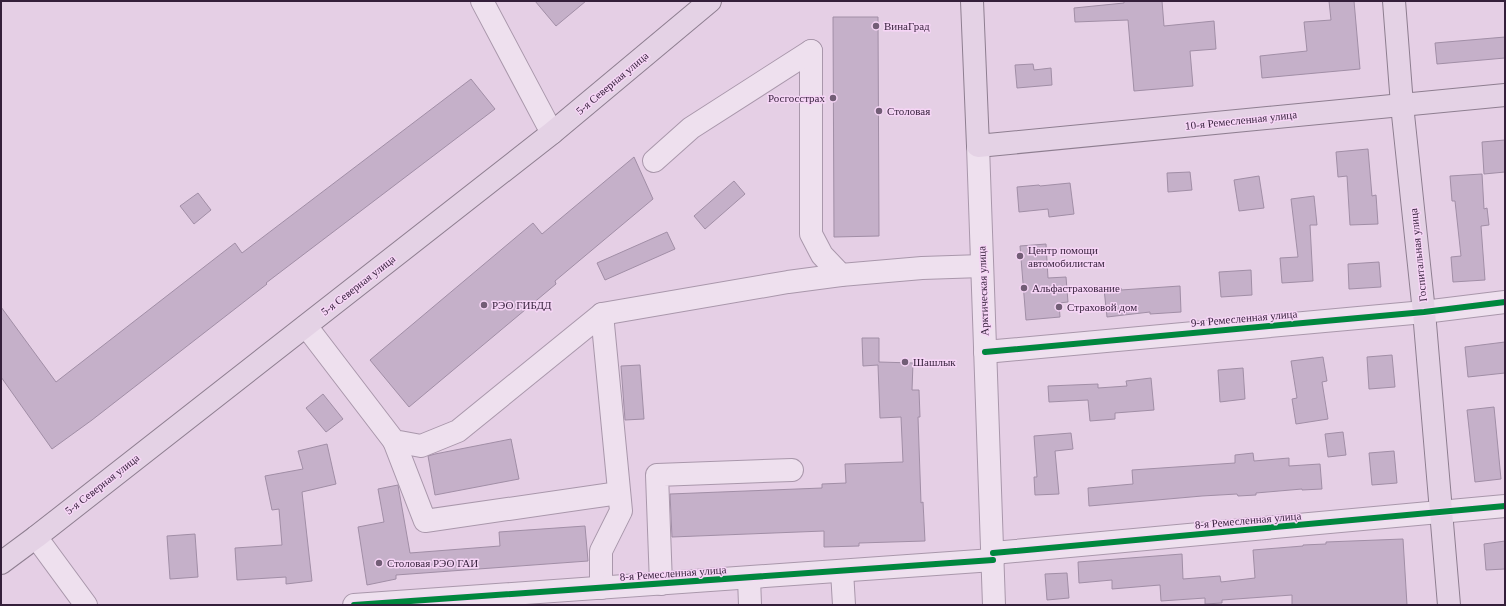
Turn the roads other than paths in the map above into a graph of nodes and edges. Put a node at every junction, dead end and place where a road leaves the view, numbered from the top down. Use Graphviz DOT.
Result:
graph roads {
  1 [pos="482,1"];
  2 [pos="710,1"];
  3 [pos="972,1"];
  4 [pos="1394,1"];
  5 [pos="1505,95"];
  6 [pos="1402,105"];
  7 [pos="552,133"];
  8 [pos="978,146"];
  9 [pos="654,160"];
  10 [pos="982,266"];
  11 [pos="841,275"];
  12 [pos="1505,302"];
  13 [pos="1424,312"];
  14 [pos="602,314"];
  15 [pos="306,326"];
  16 [pos="985,352"];
  17 [pos="394,441"];
  18 [pos="792,470"];
  19 [pos="619,493"];
  20 [pos="1505,506"];
  21 [pos="1441,512"];
  22 [pos="36,537"];
  23 [pos="993,557"];
  24 [pos="1,563"];
  25 [pos="842,571"];
  26 [pos="749,578"];
  27 [pos="661,584"];
  28 [pos="601,588"];
  29 [pos="86,605"];
  30 [pos="354,605"];
  31 [pos="750,605"];
  32 [pos="844,605"];
  33 [pos="994,605"];
  34 [pos="1449,605"];
  1 -- 7 [label="street"];
  2 -- 7 [label="main road, 5-я Северная улица"];
  3 -- 8 [label="main road, Арктическая улица"];
  4 -- 6 [label="main road, Госпитальная улица"];
  5 -- 6 [label="main road, 10-я Ремесленная улица"];
  6 -- 8 [label="main road, 10-я Ремесленная улица"];
  6 -- 13 [label="main road, Госпитальная улица"];
  7 -- 15 [label="main road, 5-я Северная улица"];
  8 -- 10 [label="street, Арктическая улица"];
  9 -- 11 [label="street"];
  10 -- 11 [label="street"];
  10 -- 16 [label="street, Арктическая улица"];
  11 -- 14 [label="street"];
  12 -- 13 [label="street, 9-я Ремесленная улица"];
  13 -- 16 [label="street, 9-я Ремесленная улица"];
  13 -- 21 [label="main road, Госпитальная улица"];
  14 -- 17 [label="street"];
  14 -- 19 [label="street"];
  15 -- 17 [label="street"];
  15 -- 22 [label="main road, 5-я Северная улица"];
  16 -- 23 [label="street, Арктическая улица"];
  17 -- 19 [label="street"];
  18 -- 27 [label="street"];
  19 -- 28 [label="street"];
  20 -- 21 [label="street, 8-я Ремесленная улица"];
  21 -- 23 [label="street, 8-я Ремесленная улица"];
  21 -- 34 [label="main road, Госпитальная улица"];
  22 -- 24 [label="main road, 5-я Северная улица"];
  22 -- 29 [label="street"];
  23 -- 25 [label="street, 8-я Ремесленная улица"];
  23 -- 33 [label="street, Арктическая улица"];
  25 -- 26 [label="street, 8-я Ремесленная улица"];
  25 -- 32 [label="street"];
  26 -- 27 [label="street, 8-я Ремесленная улица"];
  26 -- 31 [label="street"];
  27 -- 28 [label="street, 8-я Ремесленная улица"];
  28 -- 30 [label="street, 8-я Ремесленная улица"];
}
